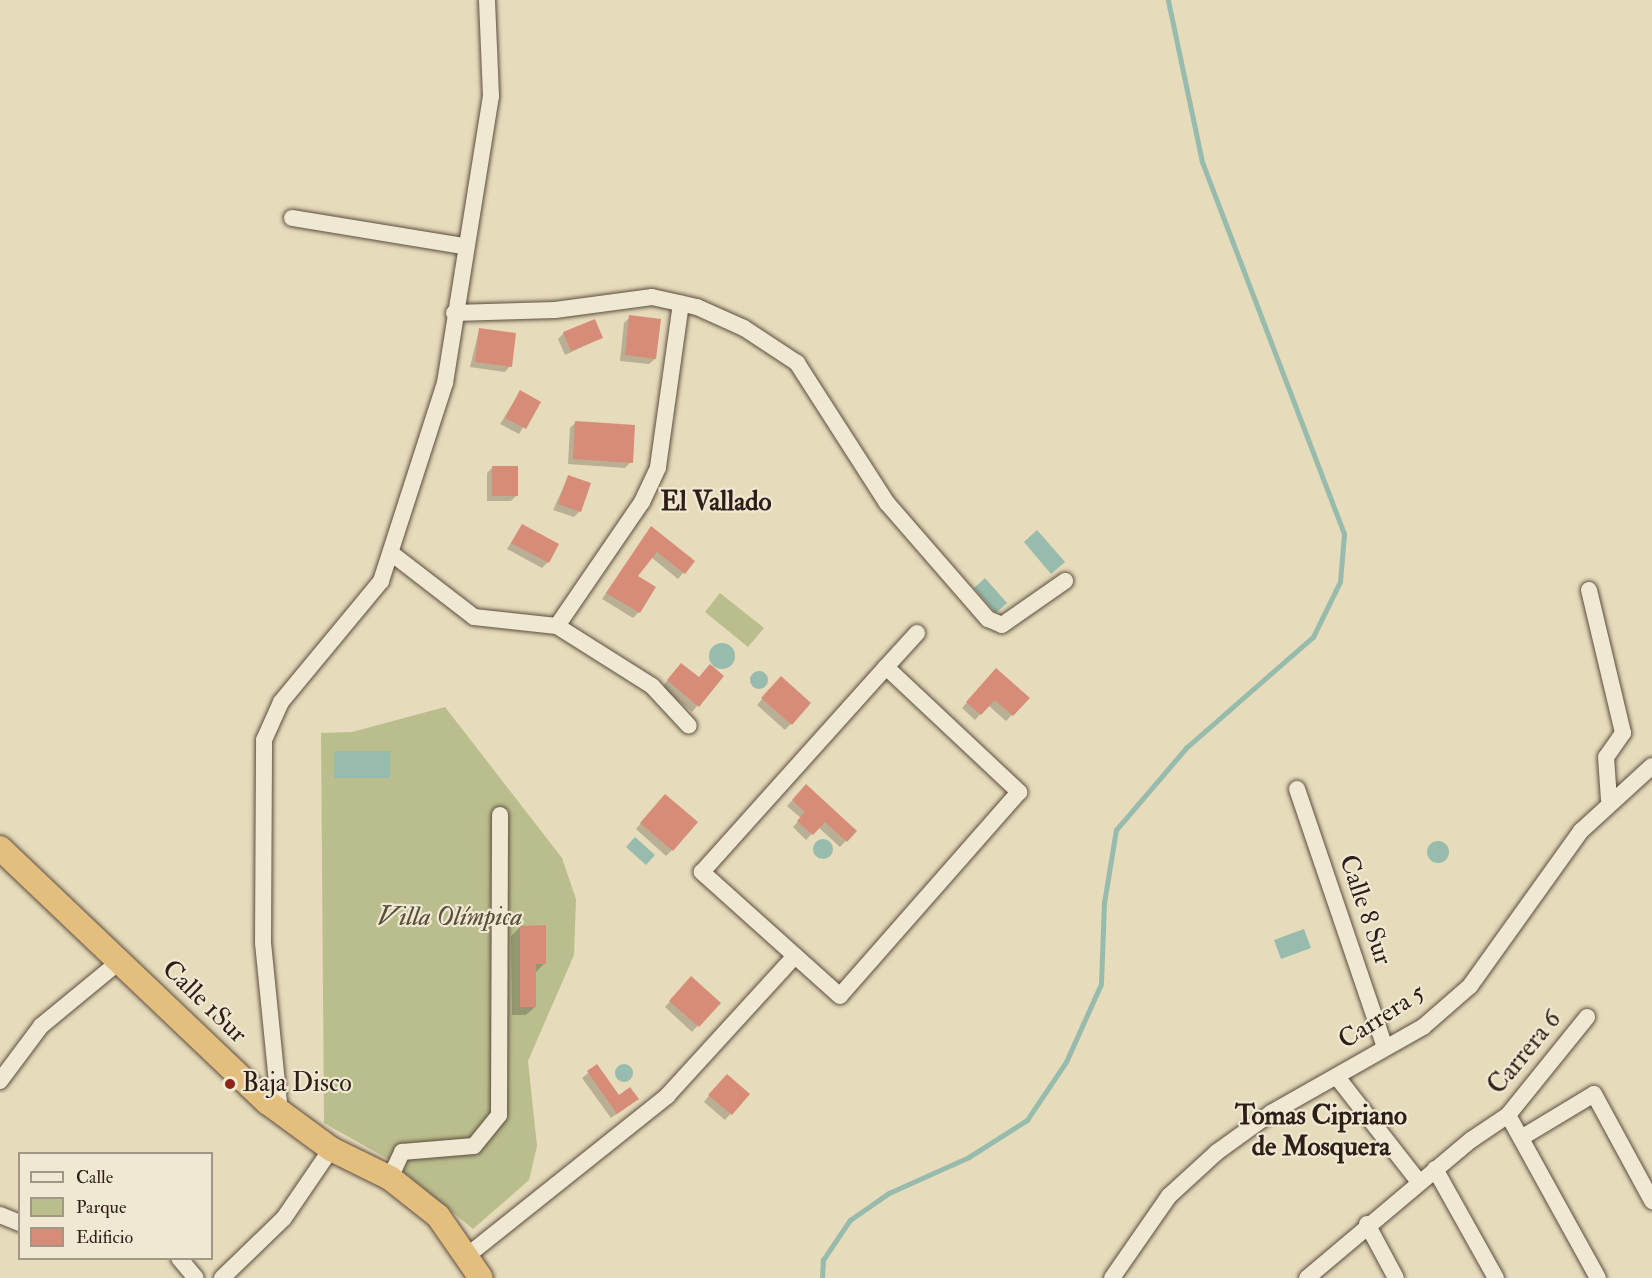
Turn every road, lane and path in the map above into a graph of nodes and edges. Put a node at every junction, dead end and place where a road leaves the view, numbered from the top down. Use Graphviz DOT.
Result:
graph roads {
  1 [pos="487,0"];
  2 [pos="292,218"];
  3 [pos="463,246"];
  4 [pos="681,304"];
  5 [pos="454,313"];
  6 [pos="391,553"];
  7 [pos="1065,581"];
  8 [pos="1589,590"];
  9 [pos="557,626"];
  10 [pos="917,633"];
  11 [pos="886,667"];
  12 [pos="689,726"];
  13 [pos="1652,766"];
  14 [pos="1297,789"];
  15 [pos="1609,800"];
  16 [pos="500,815"];
  17 [pos="0,848"];
  18 [pos="795,956"];
  19 [pos="121,960"];
  20 [pos="1587,1017"];
  21 [pos="1385,1047"];
  22 [pos="1337,1077"];
  23 [pos="0,1081"];
  24 [pos="280,1113"];
  25 [pos="1508,1115"];
  26 [pos="1521,1138"];
  27 [pos="331,1149"];
  28 [pos="1436,1169"];
  29 [pos="390,1178"];
  30 [pos="1419,1182"];
  31 [pos="1652,1202"];
  32 [pos="0,1215"];
  33 [pos="18,1222"];
  34 [pos="1367,1224"];
  35 [pos="468,1255"];
  36 [pos="181,1260"];
  37 [pos="196,1278"];
  38 [pos="222,1278"];
  39 [pos="481,1278"];
  40 [pos="1112,1278"];
  41 [pos="1306,1278"];
  42 [pos="1396,1278"];
  43 [pos="1496,1278"];
  44 [pos="1598,1278"];
  1 -- 3 [label="street"];
  2 -- 3 [label="street"];
  3 -- 5 [label="street"];
  4 -- 5 [label="street"];
  4 -- 7 [label="street"];
  4 -- 9 [label="street"];
  5 -- 6 [label="street"];
  6 -- 9 [label="street"];
  6 -- 24 [label="street"];
  8 -- 15 [label="street"];
  9 -- 12 [label="street"];
  10 -- 11 [label="street"];
  11 -- 18 [label="street"];
  11 -- 18 [label="street"];
  13 -- 15 [label="street, Carrera 5"];
  14 -- 21 [label="street, Calle 8 Sur"];
  15 -- 21 [label="street, Carrera 5"];
  16 -- 29 [label="street"];
  17 -- 19 [label="highway, Calle 1Sur"];
  18 -- 35 [label="street"];
  19 -- 23 [label="street"];
  19 -- 24 [label="highway, Calle 1Sur"];
  20 -- 25 [label="street, Carrera 6"];
  21 -- 22 [label="street, Carrera 5"];
  22 -- 30 [label="street"];
  22 -- 40 [label="street, Carrera 5"];
  24 -- 27 [label="highway, Calle 1Sur"];
  25 -- 26 [label="street"];
  25 -- 28 [label="street, Carrera 6"];
  26 -- 31 [label="street"];
  26 -- 44 [label="street"];
  27 -- 29 [label="highway, Calle 1Sur"];
  27 -- 38 [label="street"];
  28 -- 30 [label="street, Carrera 6"];
  28 -- 43 [label="street"];
  29 -- 35 [label="highway, Calle 1Sur"];
  30 -- 34 [label="street, Carrera 6"];
  32 -- 33 [label="street"];
  34 -- 41 [label="street, Carrera 6"];
  34 -- 42 [label="street"];
  35 -- 39 [label="highway, Calle 1Sur"];
  36 -- 37 [label="street"];
}
